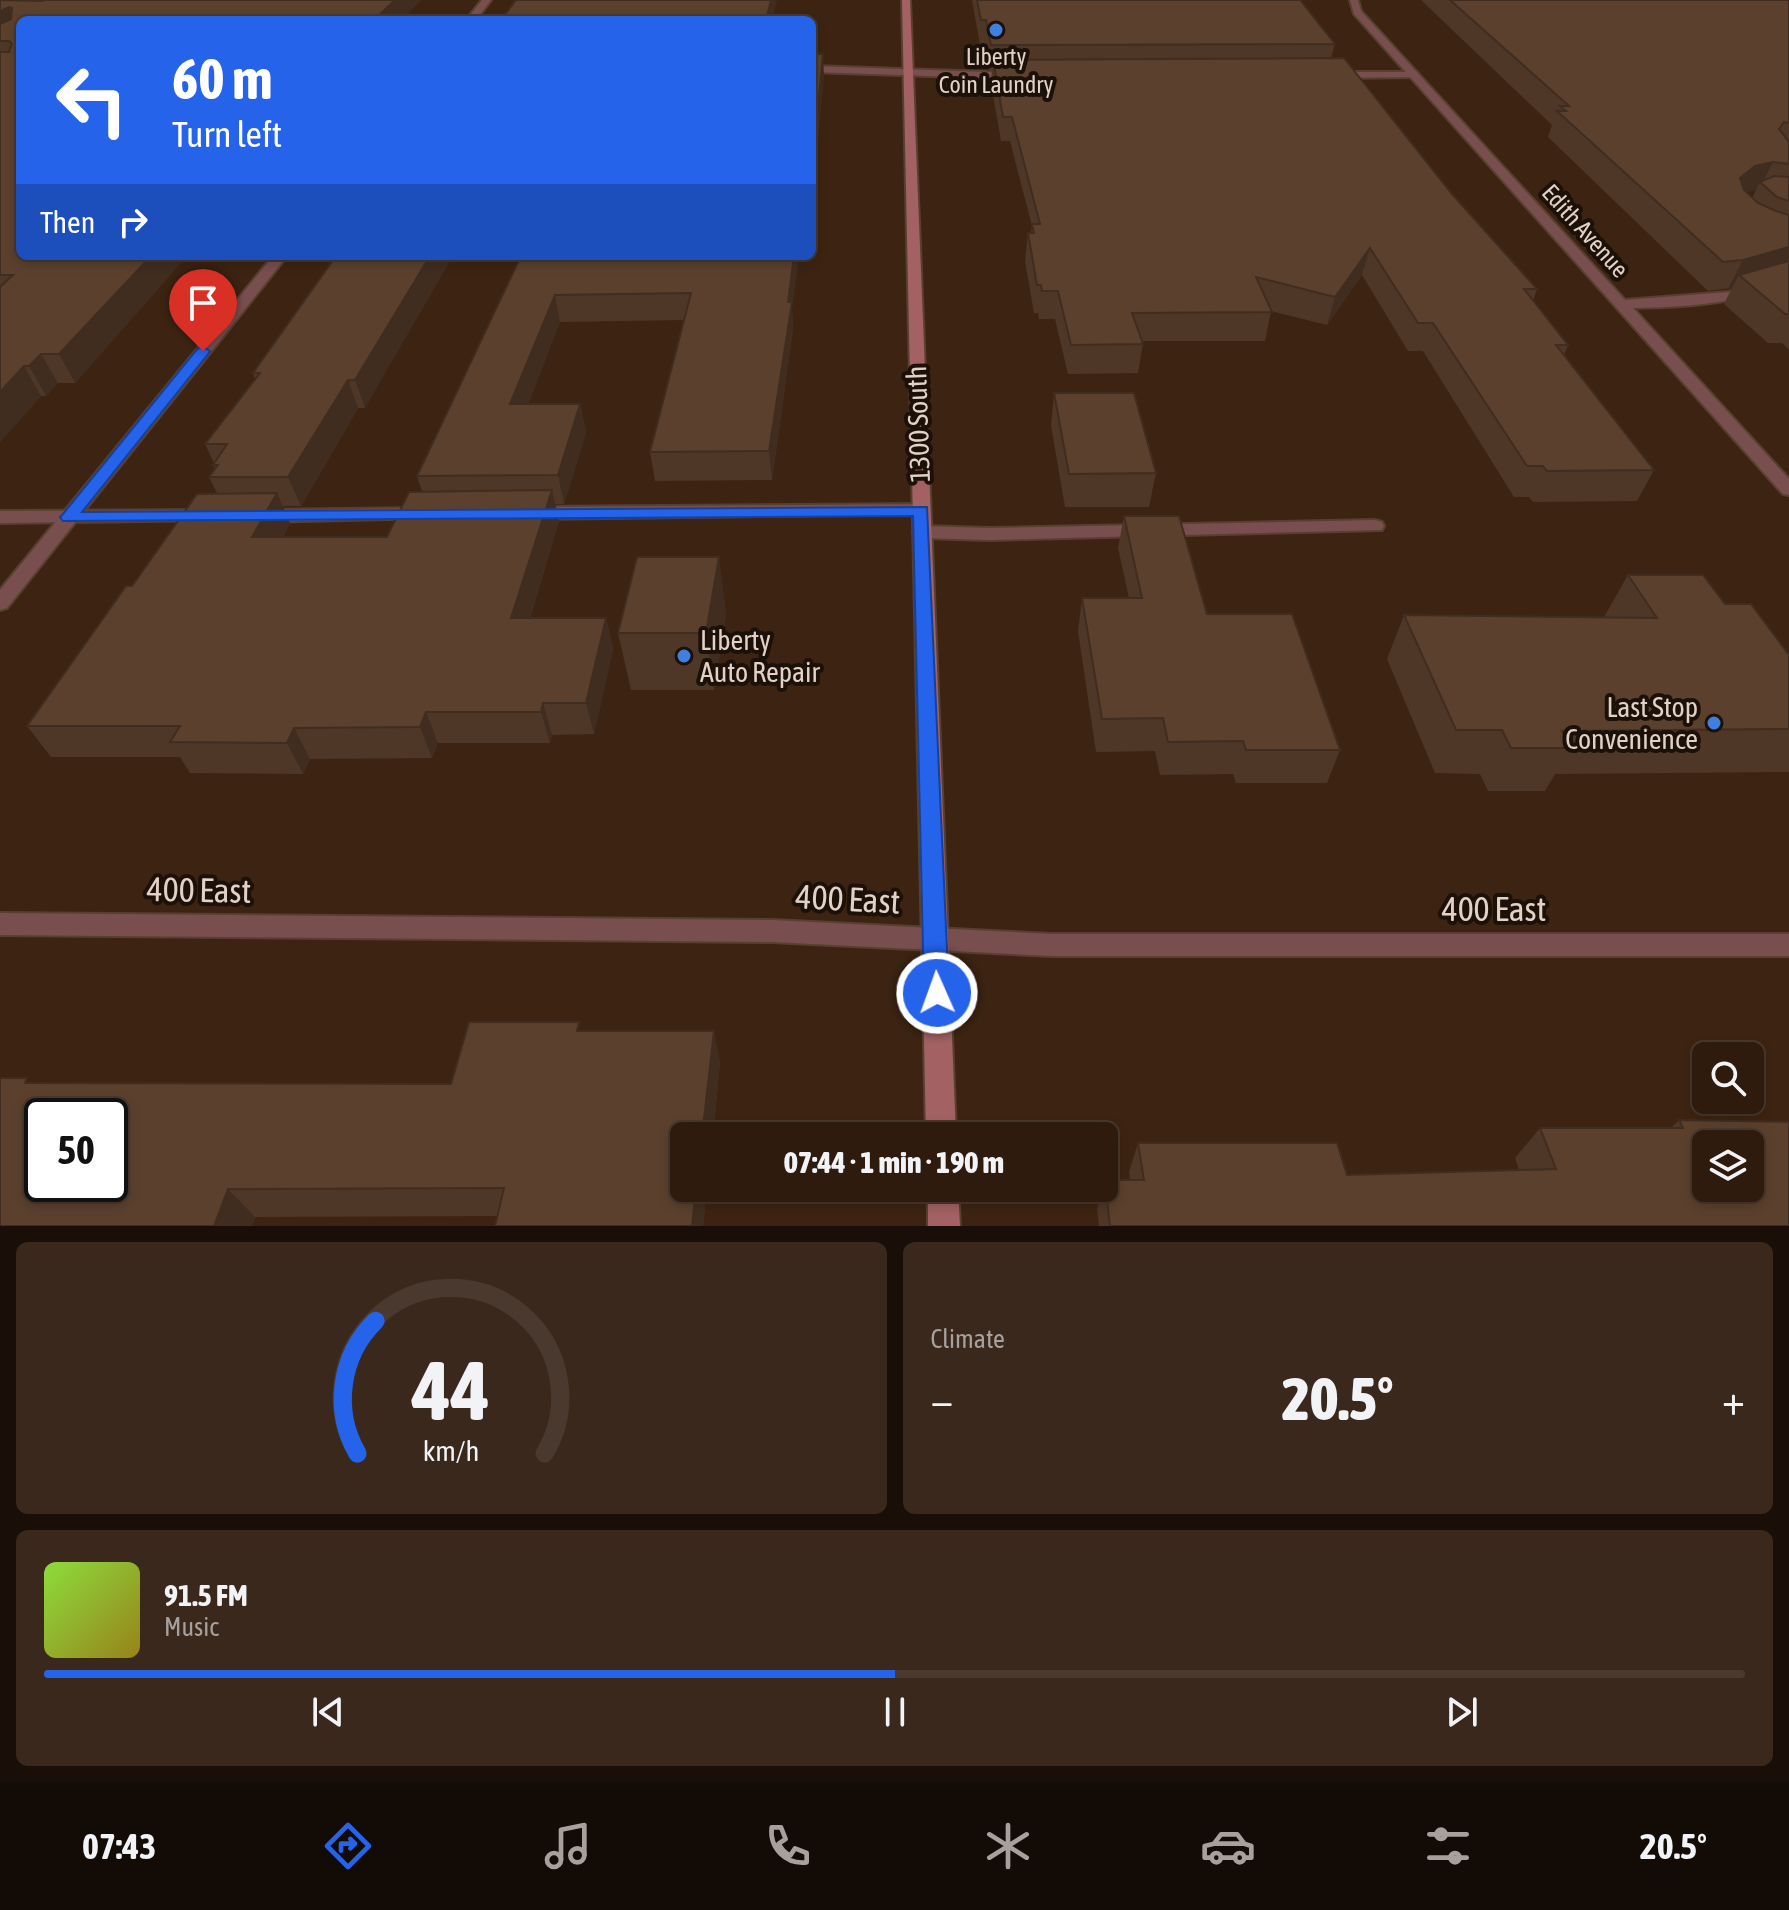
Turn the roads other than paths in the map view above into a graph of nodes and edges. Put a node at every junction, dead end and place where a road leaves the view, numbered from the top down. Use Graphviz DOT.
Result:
graph roads {
  1 [pos="487,0"];
  2 [pos="906,0"];
  3 [pos="1354,0"];
  4 [pos="474,16"];
  5 [pos="816,69"];
  6 [pos="908,73"];
  7 [pos="1323,75"];
  8 [pos="1414,75"];
  9 [pos="1031,76"];
  10 [pos="277,260"];
  11 [pos="1789,277"];
  12 [pos="1622,304"];
  13 [pos="1789,490"];
  14 [pos="921,510"];
  15 [pos="519,513"];
  16 [pos="440,514"];
  17 [pos="0,517"];
  18 [pos="69,517"];
  19 [pos="1375,526"];
  20 [pos="922,532"];
  21 [pos="0,603"];
  22 [pos="0,924"];
  23 [pos="935,939"];
  24 [pos="1789,945"];
  25 [pos="941,1122"];
  26 [pos="943,1202"];
  27 [pos="944,1226"];
  1 -- 4 [label="street"];
  2 -- 6 [label="main road, 1300 South"];
  3 -- 8 [label="street, Edith Avenue"];
  5 -- 6 [label="street"];
  6 -- 9 [label="street"];
  6 -- 14 [label="main road, 1300 South"];
  7 -- 8 [label="street"];
  8 -- 12 [label="street, Edith Avenue"];
  10 -- 18 [label="street"];
  11 -- 12 [label="street"];
  12 -- 13 [label="street, Edith Avenue"];
  14 -- 15 [label="street"];
  14 -- 20 [label="main road, 1300 South"];
  16 -- 18 [label="street"];
  17 -- 18 [label="street"];
  18 -- 21 [label="street"];
  19 -- 20 [label="street"];
  20 -- 23 [label="main road, 1300 South"];
  22 -- 23 [label="street, 400 East"];
  23 -- 24 [label="street, 400 East"];
  23 -- 25 [label="main road, 1300 South"];
  26 -- 27 [label="main road"];
}
